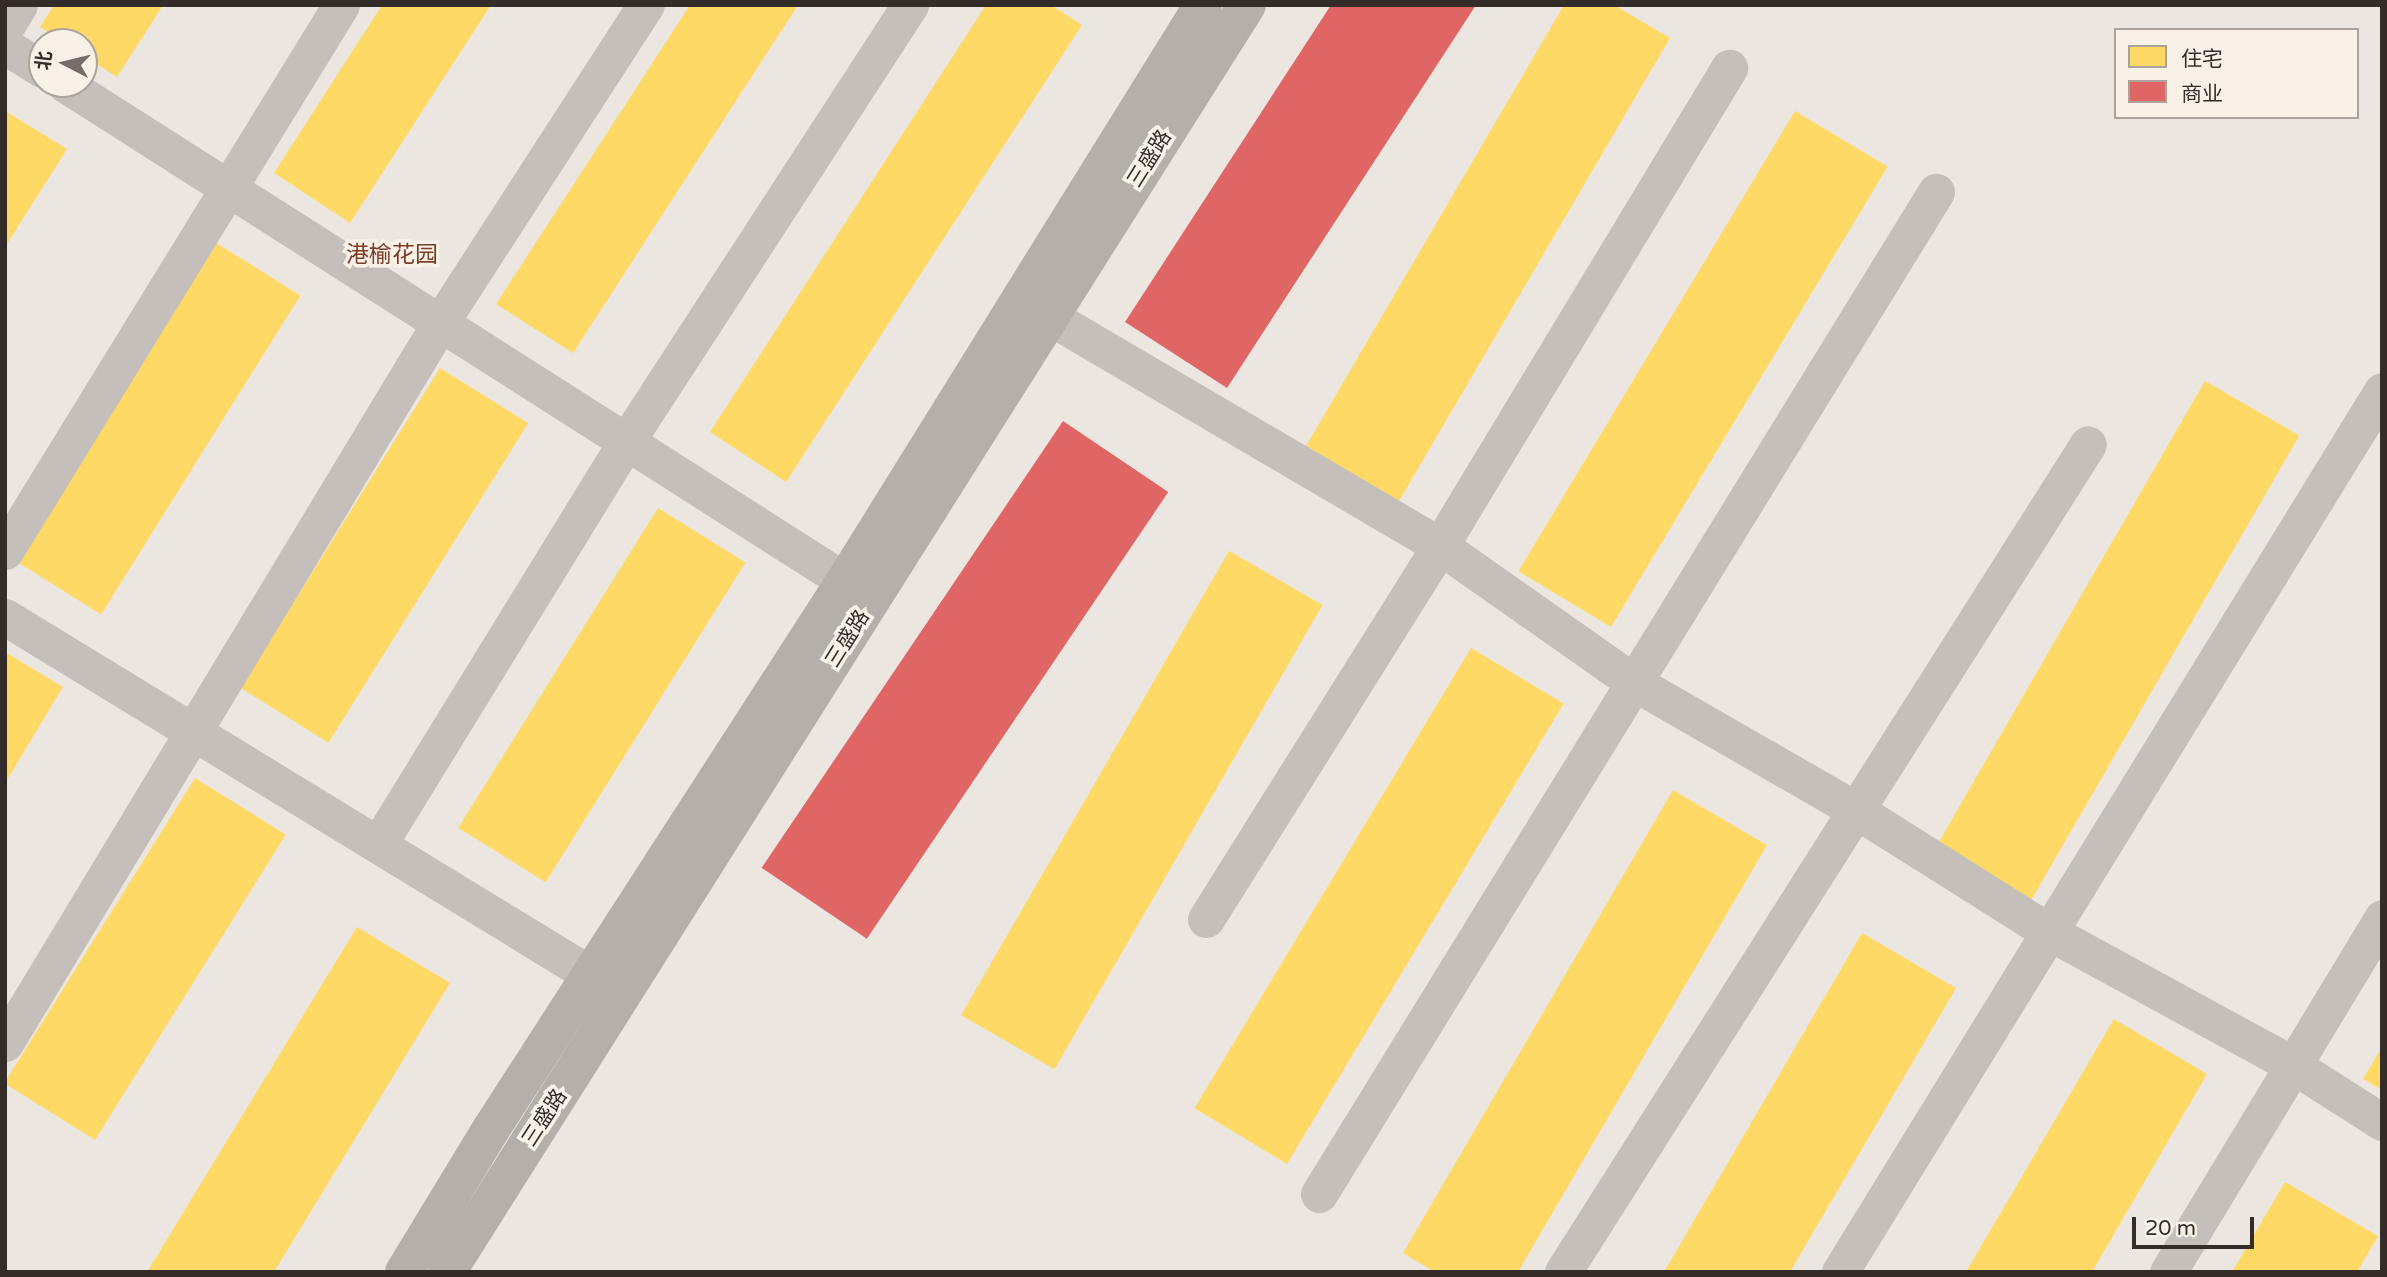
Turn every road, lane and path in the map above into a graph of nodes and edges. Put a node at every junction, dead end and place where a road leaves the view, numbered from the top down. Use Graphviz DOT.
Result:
graph roads {
  1 [pos="19,5"];
  2 [pos="341,5"];
  3 [pos="646,5"];
  4 [pos="910,5"];
  5 [pos="1203,5"];
  6 [pos="1247,5"];
  7 [pos="5,28"];
  8 [pos="5,46"];
  9 [pos="28,60"];
  10 [pos="1729,68"];
  11 [pos="87,98"];
  12 [pos="229,189"];
  13 [pos="1936,192"];
  14 [pos="1050,317"];
  15 [pos="440,323"];
  16 [pos="2382,391"];
  17 [pos="626,442"];
  18 [pos="2088,444"];
  19 [pos="1440,546"];
  20 [pos="5,551"];
  21 [pos="845,581"];
  22 [pos="5,617"];
  23 [pos="1635,683"];
  24 [pos="191,731"];
  25 [pos="1854,809"];
  26 [pos="378,845"];
  27 [pos="2382,918"];
  28 [pos="1206,919"];
  29 [pos="2051,933"];
  30 [pos="591,975"];
  31 [pos="5,1043"];
  32 [pos="2291,1064"];
  33 [pos="2382,1122"];
  34 [pos="1319,1194"];
  35 [pos="404,1272"];
  36 [pos="447,1272"];
  37 [pos="1563,1272"];
  38 [pos="1840,1272"];
  39 [pos="2168,1272"];
  1 -- 7 [label="street"];
  2 -- 12 [label="street"];
  3 -- 15 [label="street"];
  4 -- 17 [label="street"];
  5 -- 21 [label="main road, 三盛路"];
  6 -- 14 [label="main road, 三盛路"];
  8 -- 9 [label="street"];
  10 -- 19 [label="street"];
  11 -- 12 [label="street"];
  12 -- 15 [label="street"];
  12 -- 20 [label="street"];
  13 -- 23 [label="street"];
  14 -- 19 [label="street"];
  14 -- 36 [label="main road, 三盛路"];
  15 -- 17 [label="street"];
  15 -- 24 [label="street"];
  16 -- 29 [label="street"];
  17 -- 21 [label="street"];
  17 -- 26 [label="street"];
  18 -- 25 [label="street"];
  19 -- 23 [label="street"];
  19 -- 28 [label="street"];
  21 -- 30 [label="main road, 三盛路"];
  22 -- 24 [label="street"];
  23 -- 25 [label="street"];
  23 -- 34 [label="street"];
  24 -- 26 [label="street"];
  24 -- 31 [label="street"];
  25 -- 29 [label="street"];
  25 -- 37 [label="street"];
  26 -- 30 [label="street"];
  27 -- 32 [label="street"];
  29 -- 32 [label="street"];
  29 -- 38 [label="street"];
  30 -- 35 [label="main road, 三盛路"];
  32 -- 33 [label="street"];
  32 -- 39 [label="street"];
}
